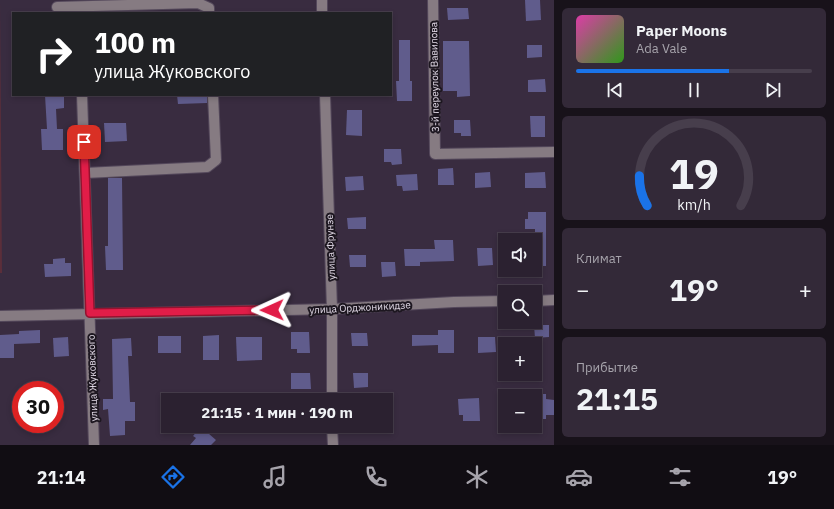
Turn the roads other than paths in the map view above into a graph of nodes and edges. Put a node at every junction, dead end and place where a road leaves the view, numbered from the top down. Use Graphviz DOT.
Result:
graph roads {
  1 [pos="322,0"];
  2 [pos="433,0"];
  3 [pos="79,6"];
  4 [pos="57,7"];
  5 [pos="209,12"];
  6 [pos="322,12"];
  7 [pos="82,96"];
  8 [pos="213,96"];
  9 [pos="325,96"];
  10 [pos="554,152"];
  11 [pos="84,173"];
  12 [pos="554,300"];
  13 [pos="498,301"];
  14 [pos="542,301"];
  15 [pos="332,309"];
  16 [pos="90,313"];
  17 [pos="0,316"];
  18 [pos="332,393"];
  19 [pos="332,433"];
  20 [pos="94,445"];
  21 [pos="333,445"];
  1 -- 6 [label="street"];
  2 -- 10 [label="street, 3-й переулок Вавилова"];
  3 -- 4 [label="street"];
  3 -- 5 [label="street"];
  7 -- 11 [label="street, улица Жуковского"];
  8 -- 11 [label="street"];
  9 -- 15 [label="street, улица Фрунзе"];
  11 -- 16 [label="street, улица Жуковского"];
  12 -- 14 [label="street"];
  13 -- 15 [label="street, улица Орджоникидзе"];
  15 -- 16 [label="street, улица Орджоникидзе"];
  15 -- 18 [label="street, улица Фрунзе"];
  16 -- 17 [label="street, улица Орджоникидзе"];
  16 -- 20 [label="street, улица Жуковского"];
  19 -- 21 [label="street"];
}
